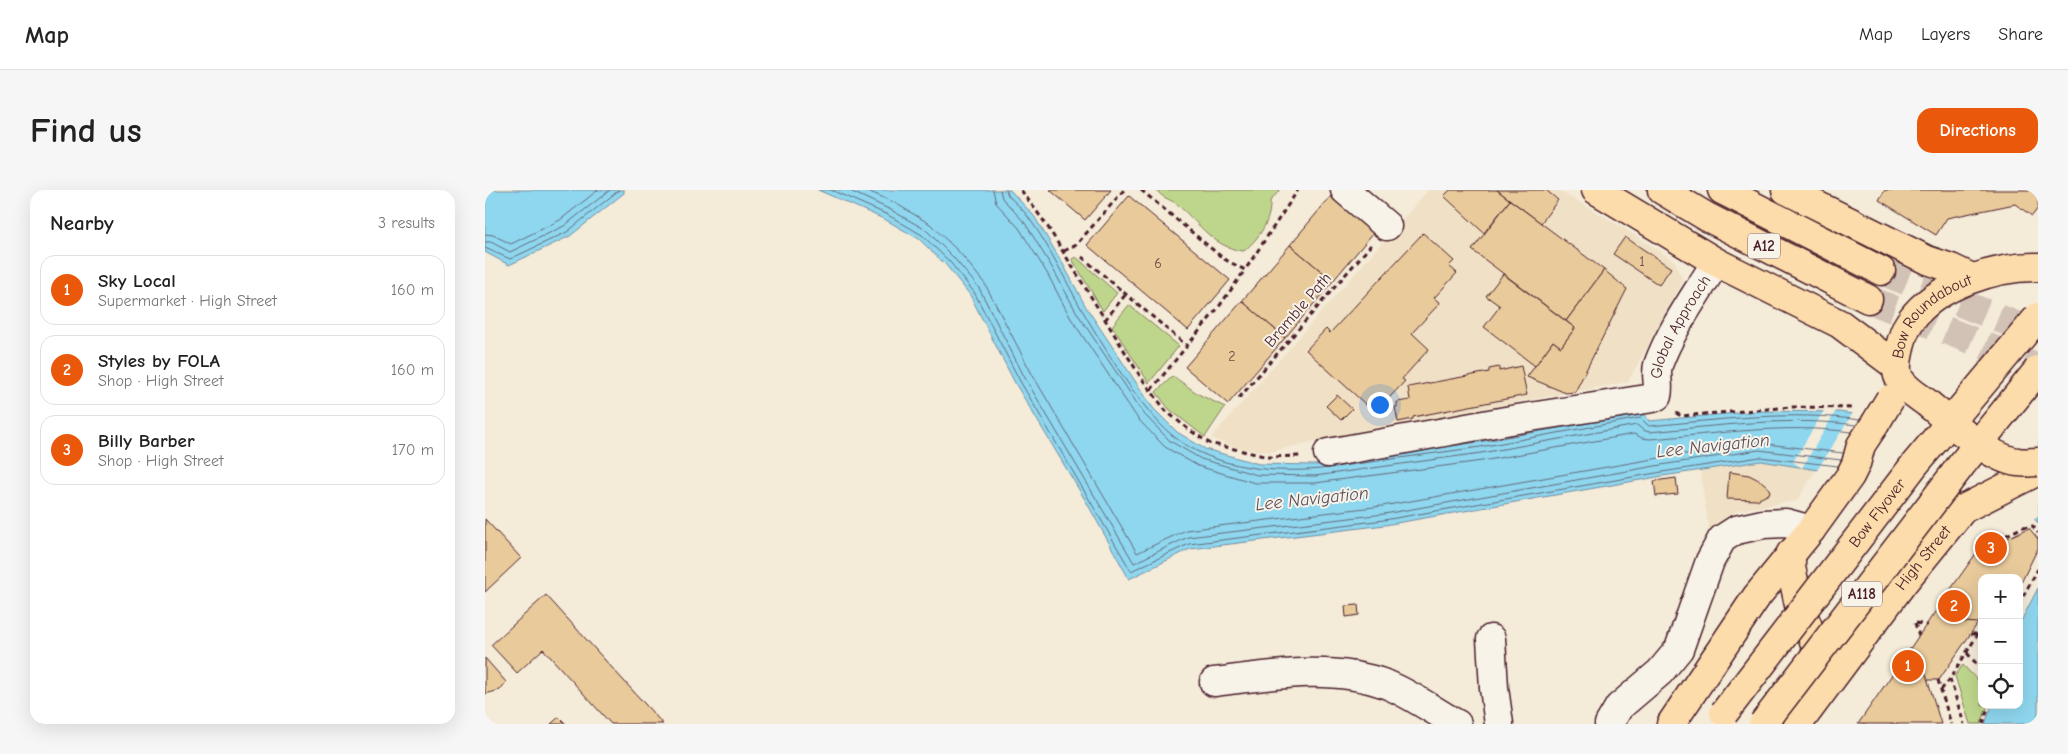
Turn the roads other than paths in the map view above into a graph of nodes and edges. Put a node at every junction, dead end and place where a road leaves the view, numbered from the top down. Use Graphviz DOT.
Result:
graph roads {
  1 [pos="1345,190"];
  2 [pos="1596,190"];
  3 [pos="1662,190"];
  4 [pos="1722,190"];
  5 [pos="1786,190"];
  6 [pos="1382,232"];
  7 [pos="1716,262"];
  8 [pos="2037,266"];
  9 [pos="1881,271"];
  10 [pos="1972,278"];
  11 [pos="1868,299"];
  12 [pos="2038,318"];
  13 [pos="2038,370"];
  14 [pos="1896,382"];
  15 [pos="1328,452"];
  16 [pos="2038,462"];
  17 [pos="2038,471"];
  18 [pos="1811,530"];
  19 [pos="1791,553"];
  20 [pos="1491,639"];
  21 [pos="1829,680"];
  22 [pos="1214,682"];
  23 [pos="1721,719"];
  24 [pos="1457,724"];
  25 [pos="1499,724"];
  26 [pos="1609,724"];
  27 [pos="1671,724"];
  28 [pos="1763,724"];
  29 [pos="1798,724"];
  1 -- 6 [label="street"];
  2 -- 7 [label="main road, A12"];
  3 -- 11 [label="main road, A12"];
  4 -- 9 [label="main road, A12"];
  5 -- 10 [label="main road"];
  7 -- 14 [label="main road, A12"];
  7 -- 15 [label="street, Global Approach"];
  8 -- 10 [label="main road, Bow Roundabout"];
  10 -- 14 [label="main road, Bow Roundabout"];
  12 -- 23 [label="main road, Bow Flyover / A118, bridge"];
  13 -- 28 [label="main road, A118, bridge"];
  14 -- 16 [label="main road, Bow Roundabout / A12, bridge"];
  14 -- 18 [label="main road, bridge"];
  17 -- 21 [label="main road, High Street / A118"];
  18 -- 19 [label="main road"];
  18 -- 26 [label="street"];
  19 -- 21 [label="main road"];
  19 -- 27 [label="main road"];
  20 -- 25 [label="street"];
  21 -- 29 [label="main road, High Street / A118"];
  22 -- 24 [label="street"];
}
